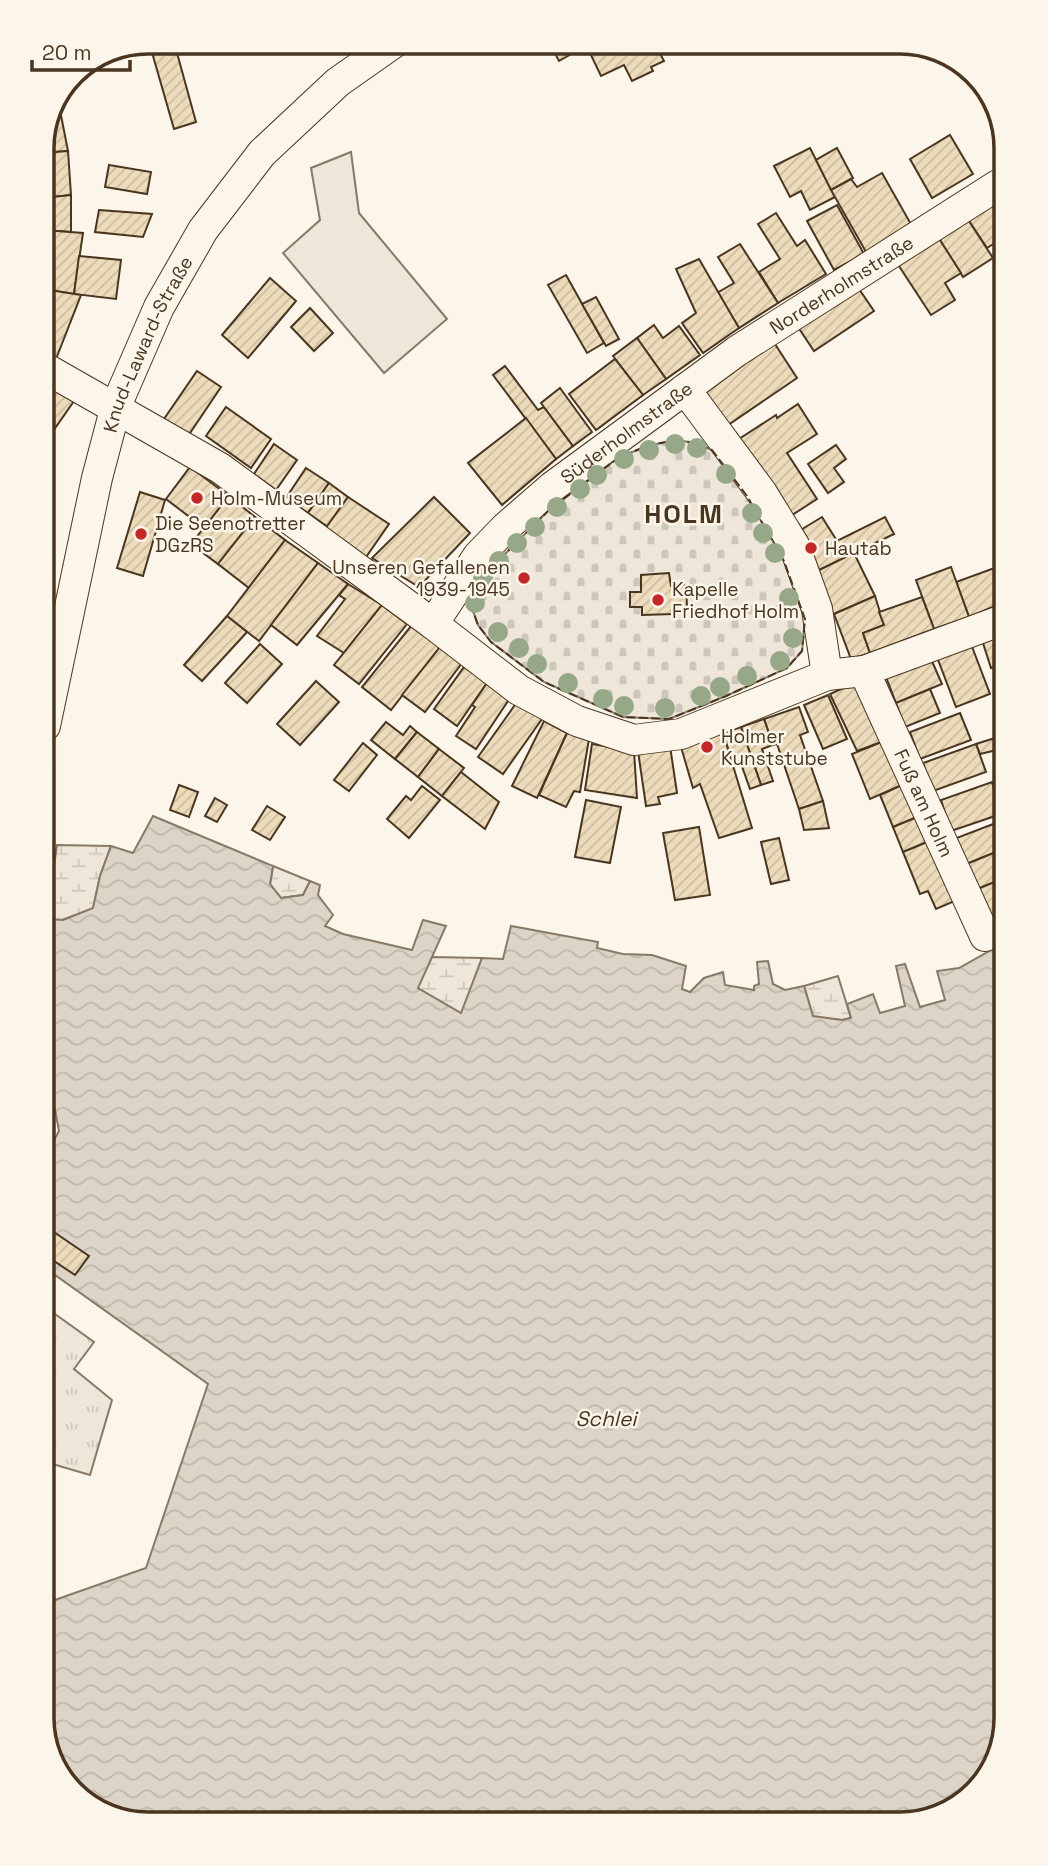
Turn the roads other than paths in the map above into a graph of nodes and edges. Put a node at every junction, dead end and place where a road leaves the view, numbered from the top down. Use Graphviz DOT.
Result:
graph roads {
  1 [pos="378,54"];
  2 [pos="994,188"];
  3 [pos="54,373"];
  4 [pos="685,389"];
  5 [pos="116,406"];
  6 [pos="994,623"];
  7 [pos="433,624"];
  8 [pos="864,671"];
  9 [pos="827,675"];
  10 [pos="54,683"];
  11 [pos="985,936"];
  1 -- 5 [label="street, Knud-Laward-Straße"];
  2 -- 4 [label="street, Norderholmstraße"];
  3 -- 5 [label="street"];
  4 -- 7 [label="street, Süderholmstraße"];
  4 -- 9 [label="street, Süderholmstraße"];
  5 -- 7 [label="street"];
  5 -- 10 [label="street, Knud-Laward-Straße"];
  6 -- 8 [label="street"];
  7 -- 9 [label="street"];
  8 -- 9 [label="street"];
  8 -- 11 [label="street, Fuß am Holm"];
}
